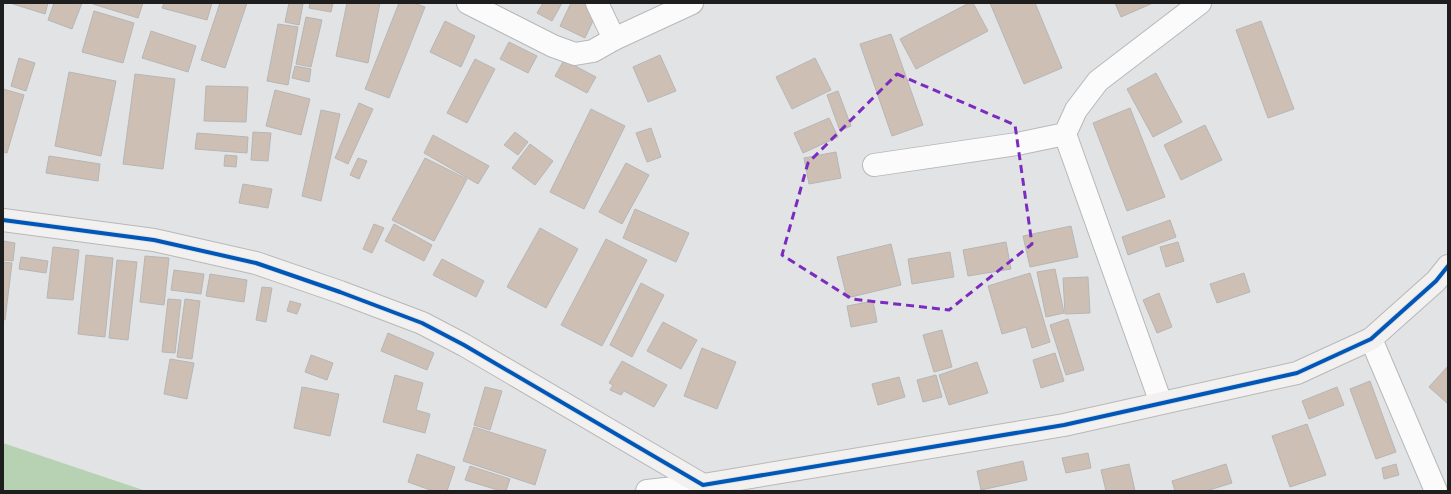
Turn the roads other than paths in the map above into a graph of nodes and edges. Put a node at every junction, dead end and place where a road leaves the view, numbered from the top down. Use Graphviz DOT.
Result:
graph roads {
  1 [pos="468,3"];
  2 [pos="597,3"];
  3 [pos="692,3"];
  4 [pos="1200,3"];
  5 [pos="614,39"];
  6 [pos="1065,134"];
  7 [pos="874,165"];
  8 [pos="3,220"];
  9 [pos="1448,266"];
  10 [pos="1371,339"];
  11 [pos="1161,403"];
  12 [pos="703,485"];
  13 [pos="647,491"];
  14 [pos="1436,491"];
  1 -- 5 [label="street"];
  2 -- 5 [label="street"];
  3 -- 5 [label="street"];
  4 -- 6 [label="street"];
  6 -- 7 [label="street"];
  6 -- 11 [label="street"];
  8 -- 12 [label="street"];
  9 -- 10 [label="street"];
  10 -- 11 [label="street"];
  10 -- 14 [label="street"];
  11 -- 12 [label="street"];
  12 -- 13 [label="street"];
}
